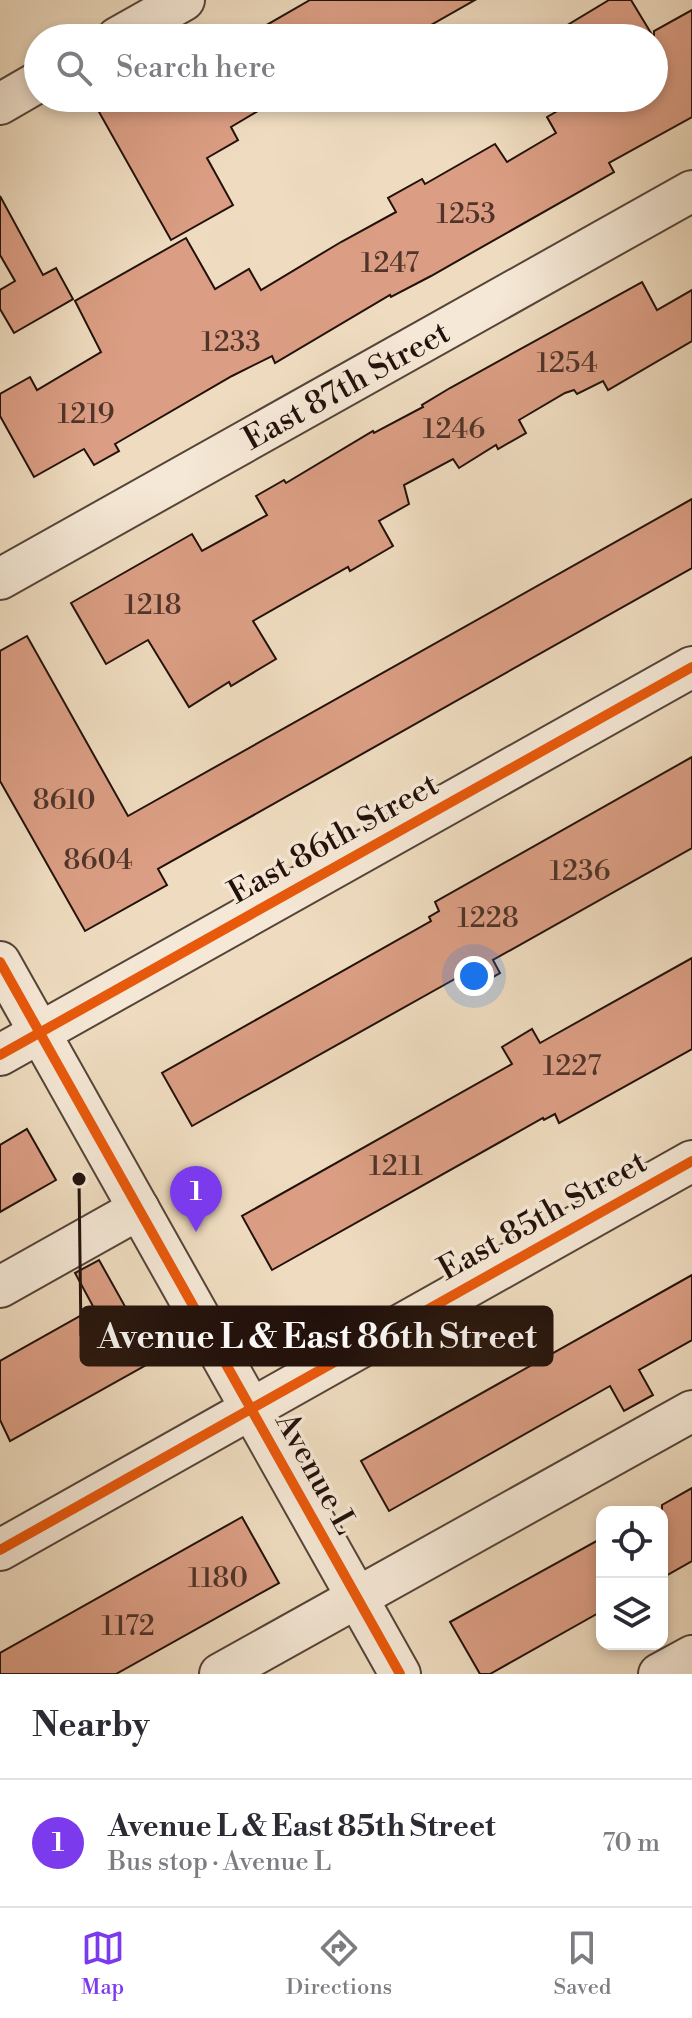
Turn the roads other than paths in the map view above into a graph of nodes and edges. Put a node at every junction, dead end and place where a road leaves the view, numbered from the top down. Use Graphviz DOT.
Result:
graph roads {
  1 [pos="184,0"];
  2 [pos="142,24"];
  3 [pos="24,90"];
  4 [pos="0,104"];
  5 [pos="692,191"];
  6 [pos="0,579"];
  7 [pos="692,667"];
  8 [pos="0,962"];
  9 [pos="39,1033"];
  10 [pos="0,1055"];
  11 [pos="692,1161"];
  12 [pos="139,1209"];
  13 [pos="0,1287"];
  14 [pos="253,1409"];
  15 [pos="692,1411"];
  16 [pos="0,1550"];
  17 [pos="357,1598"];
  18 [pos="692,1656"];
  19 [pos="220,1674"];
  20 [pos="400,1674"];
  21 [pos="659,1674"];
  1 -- 2 [label="street"];
  3 -- 4 [label="street"];
  5 -- 6 [label="street, East 87th Street"];
  7 -- 9 [label="street, East 86th Street"];
  8 -- 9 [label="street, Avenue L"];
  9 -- 10 [label="street, East 86th Street"];
  9 -- 12 [label="street, Avenue L"];
  11 -- 14 [label="street, East 85th Street"];
  12 -- 13 [label="street"];
  12 -- 14 [label="street, Avenue L"];
  14 -- 16 [label="street, East 85th Street"];
  14 -- 17 [label="street, Avenue L"];
  15 -- 17 [label="street"];
  17 -- 19 [label="street"];
  17 -- 20 [label="street, Avenue L"];
  18 -- 21 [label="street"];
}
